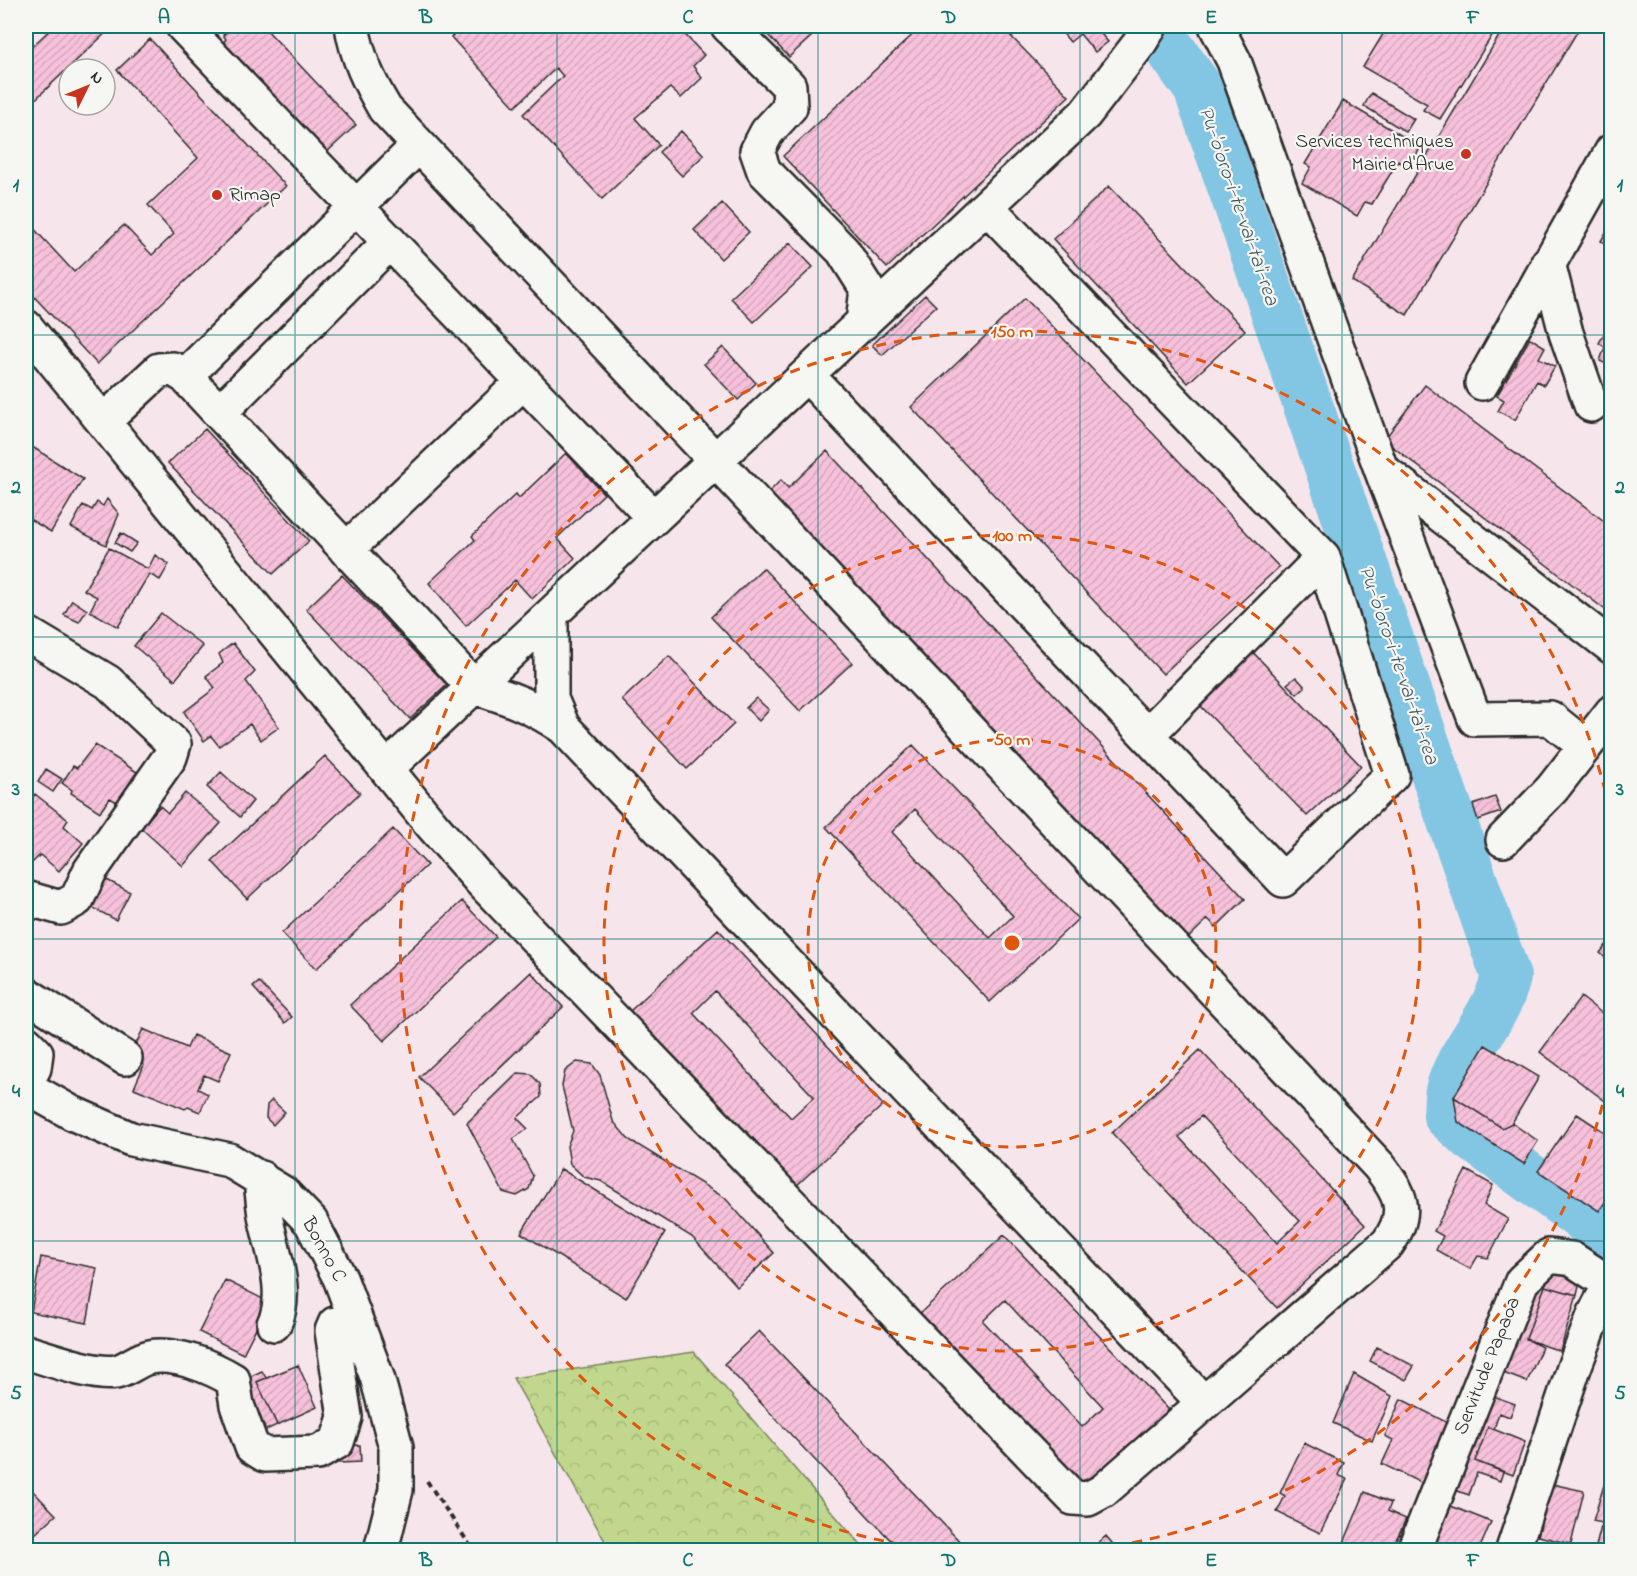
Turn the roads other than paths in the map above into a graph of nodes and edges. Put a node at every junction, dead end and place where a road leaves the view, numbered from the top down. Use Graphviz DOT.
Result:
graph roads {
  1 [pos="183,26"];
  2 [pos="352,26"];
  3 [pos="729,26"];
  4 [pos="1216,26"];
  5 [pos="1145,35"];
  6 [pos="419,145"];
  7 [pos="1611,151"];
  8 [pos="356,207"];
  9 [pos="987,207"];
  10 [pos="390,242"];
  11 [pos="1548,263"];
  12 [pos="863,322"];
  13 [pos="26,327"];
  14 [pos="807,375"];
  15 [pos="185,376"];
  16 [pos="524,381"];
  17 [pos="1482,383"];
  18 [pos="1591,405"];
  19 [pos="219,413"];
  20 [pos="104,421"];
  21 [pos="715,461"];
  22 [pos="1381,469"];
  23 [pos="654,518"];
  24 [pos="346,550"];
  25 [pos="1323,557"];
  26 [pos="551,615"];
  27 [pos="26,633"];
  28 [pos="1611,647"];
  29 [pos="474,687"];
  30 [pos="1611,712"];
  31 [pos="563,728"];
  32 [pos="1147,735"];
  33 [pos="1585,746"];
  34 [pos="387,768"];
  35 [pos="1503,840"];
  36 [pos="26,898"];
  37 [pos="26,994"];
  38 [pos="26,1043"];
  39 [pos="125,1058"];
  40 [pos="26,1085"];
  41 [pos="261,1178"];
  42 [pos="1611,1284"];
  43 [pos="355,1319"];
  44 [pos="274,1324"];
  45 [pos="26,1352"];
  46 [pos="1204,1403"];
  47 [pos="381,1551"];
  48 [pos="1414,1551"];
  49 [pos="1513,1551"];
  1 -- 8 [label="street"];
  2 -- 6 [label="street"];
  3 -- 12 [label="street"];
  4 -- 22 [label="street"];
  5 -- 9 [label="street"];
  6 -- 8 [label="street"];
  6 -- 21 [label="street"];
  7 -- 11 [label="street"];
  8 -- 10 [label="street"];
  8 -- 15 [label="street"];
  9 -- 12 [label="street"];
  9 -- 25 [label="street"];
  10 -- 16 [label="street"];
  10 -- 19 [label="street"];
  11 -- 17 [label="street"];
  11 -- 18 [label="street"];
  12 -- 14 [label="street"];
  13 -- 20 [label="street"];
  14 -- 21 [label="street"];
  14 -- 32 [label="street"];
  15 -- 19 [label="street"];
  15 -- 20 [label="street"];
  16 -- 23 [label="street"];
  16 -- 24 [label="street"];
  19 -- 24 [label="street"];
  20 -- 34 [label="street"];
  21 -- 23 [label="street"];
  21 -- 46 [label="street"];
  22 -- 28 [label="street"];
  22 -- 33 [label="street"];
  23 -- 26 [label="street"];
  24 -- 29 [label="street"];
  25 -- 32 [label="street"];
  25 -- 32 [label="street"];
  26 -- 29 [label="street"];
  26 -- 31 [label="street"];
  27 -- 36 [label="street"];
  29 -- 31 [label="street"];
  29 -- 34 [label="street"];
  30 -- 33 [label="street"];
  31 -- 46 [label="street"];
  33 -- 35 [label="street"];
  34 -- 46 [label="street"];
  37 -- 39 [label="street"];
  38 -- 40 [label="street"];
  40 -- 41 [label="street, Bonno C"];
  41 -- 43 [label="street, Bonno C"];
  41 -- 44 [label="street"];
  42 -- 48 [label="street, Servitude Papaoa"];
  42 -- 49 [label="street"];
  43 -- 45 [label="street"];
  43 -- 47 [label="street, Bonno C"];
}
